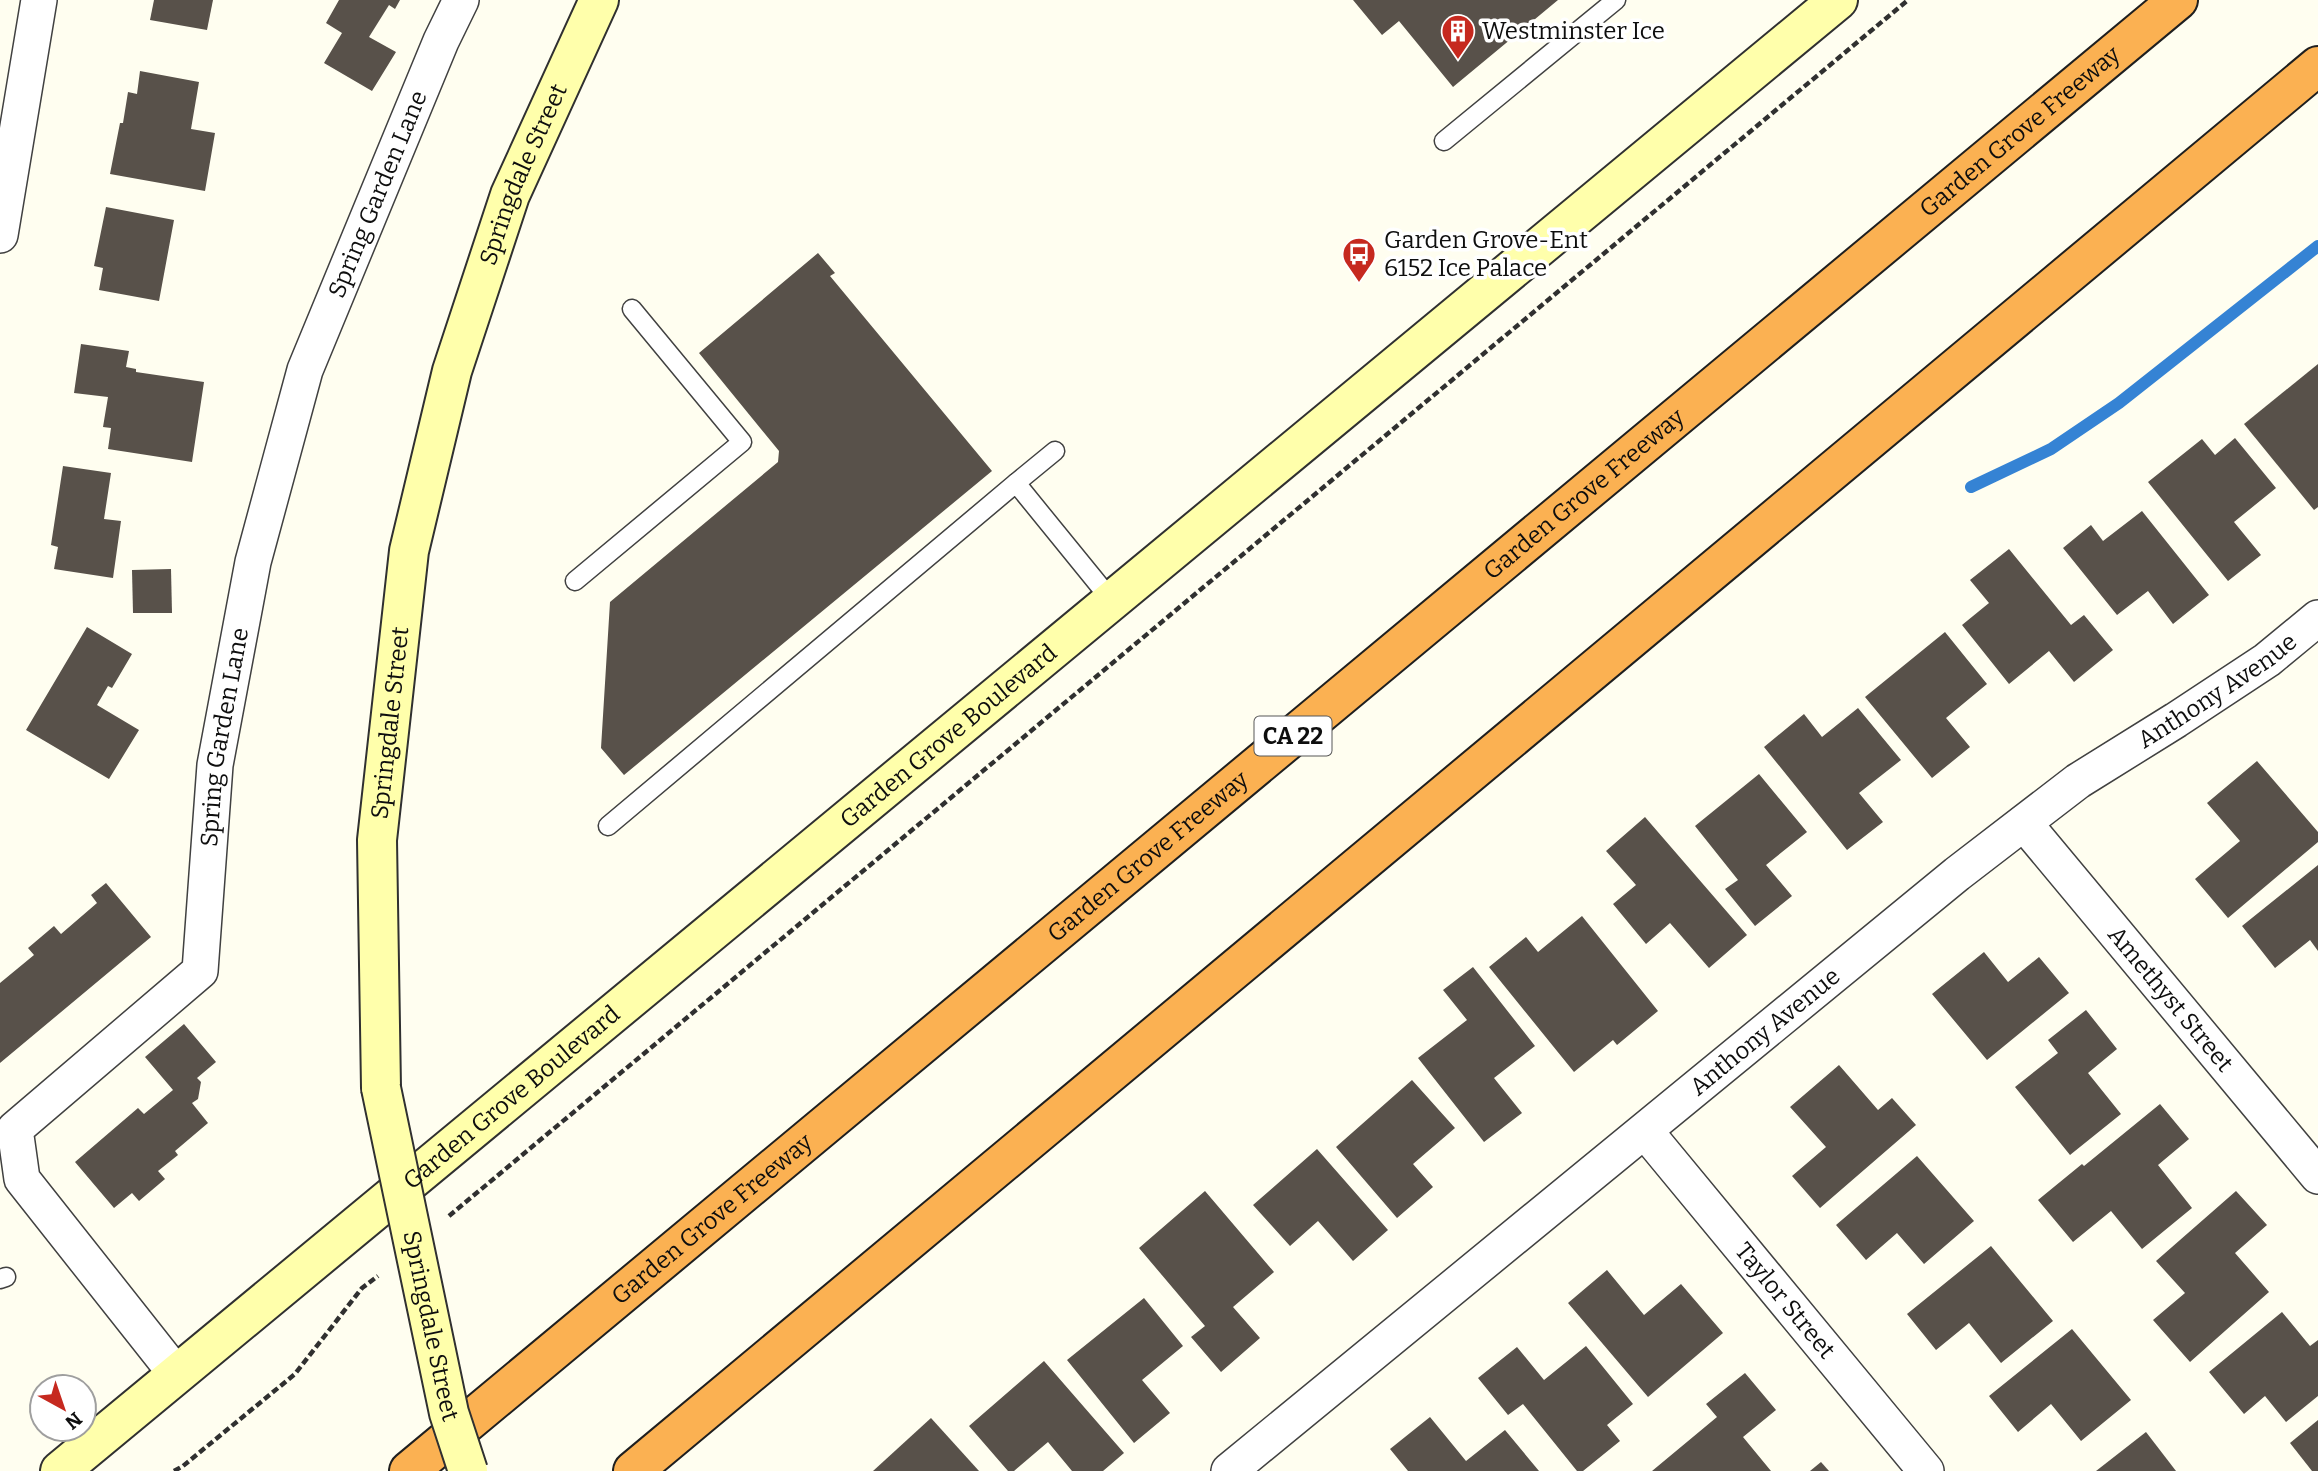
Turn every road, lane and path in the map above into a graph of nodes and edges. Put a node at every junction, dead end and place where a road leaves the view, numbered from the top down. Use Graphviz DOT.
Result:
graph roads {
  1 [pos="38,0"];
  2 [pos="461,0"];
  3 [pos="599,0"];
  4 [pos="1616,0"];
  5 [pos="1838,0"];
  6 [pos="1908,0"];
  7 [pos="2178,0"];
  8 [pos="2318,66"];
  9 [pos="1444,141"];
  10 [pos="0,235"];
  11 [pos="632,309"];
  12 [pos="1055,451"];
  13 [pos="1016,483"];
  14 [pos="575,581"];
  15 [pos="1112,601"];
  16 [pos="2318,618"];
  17 [pos="2024,823"];
  18 [pos="608,825"];
  19 [pos="1645,1131"];
  20 [pos="2318,1176"];
  21 [pos="448,1217"];
  22 [pos="384,1270"];
  23 [pos="177,1375"];
  24 [pos="60,1471"];
  25 [pos="174,1471"];
  26 [pos="409,1471"];
  27 [pos="468,1471"];
  28 [pos="633,1471"];
  29 [pos="1229,1471"];
  30 [pos="1926,1471"];
  1 -- 10 [label="street"];
  2 -- 23 [label="street, Spring Garden Lane"];
  3 -- 27 [label="main road, Springdale Street, bridge"];
  4 -- 9 [label="lane"];
  5 -- 15 [label="main road, Garden Grove Boulevard"];
  6 -- 21 [label="path"];
  7 -- 26 [label="highway, Garden Grove Freeway / CA 22"];
  8 -- 28 [label="highway"];
  11 -- 14 [label="lane"];
  12 -- 13 [label="lane"];
  13 -- 15 [label="lane"];
  13 -- 18 [label="lane"];
  15 -- 23 [label="main road, Garden Grove Boulevard"];
  16 -- 17 [label="street, Anthony Avenue"];
  17 -- 19 [label="street, Anthony Avenue"];
  17 -- 20 [label="street, Amethyst Street"];
  19 -- 29 [label="street, Anthony Avenue"];
  19 -- 30 [label="street, Taylor Street"];
  22 -- 25 [label="path"];
  23 -- 24 [label="main road, Garden Grove Boulevard"];
}
